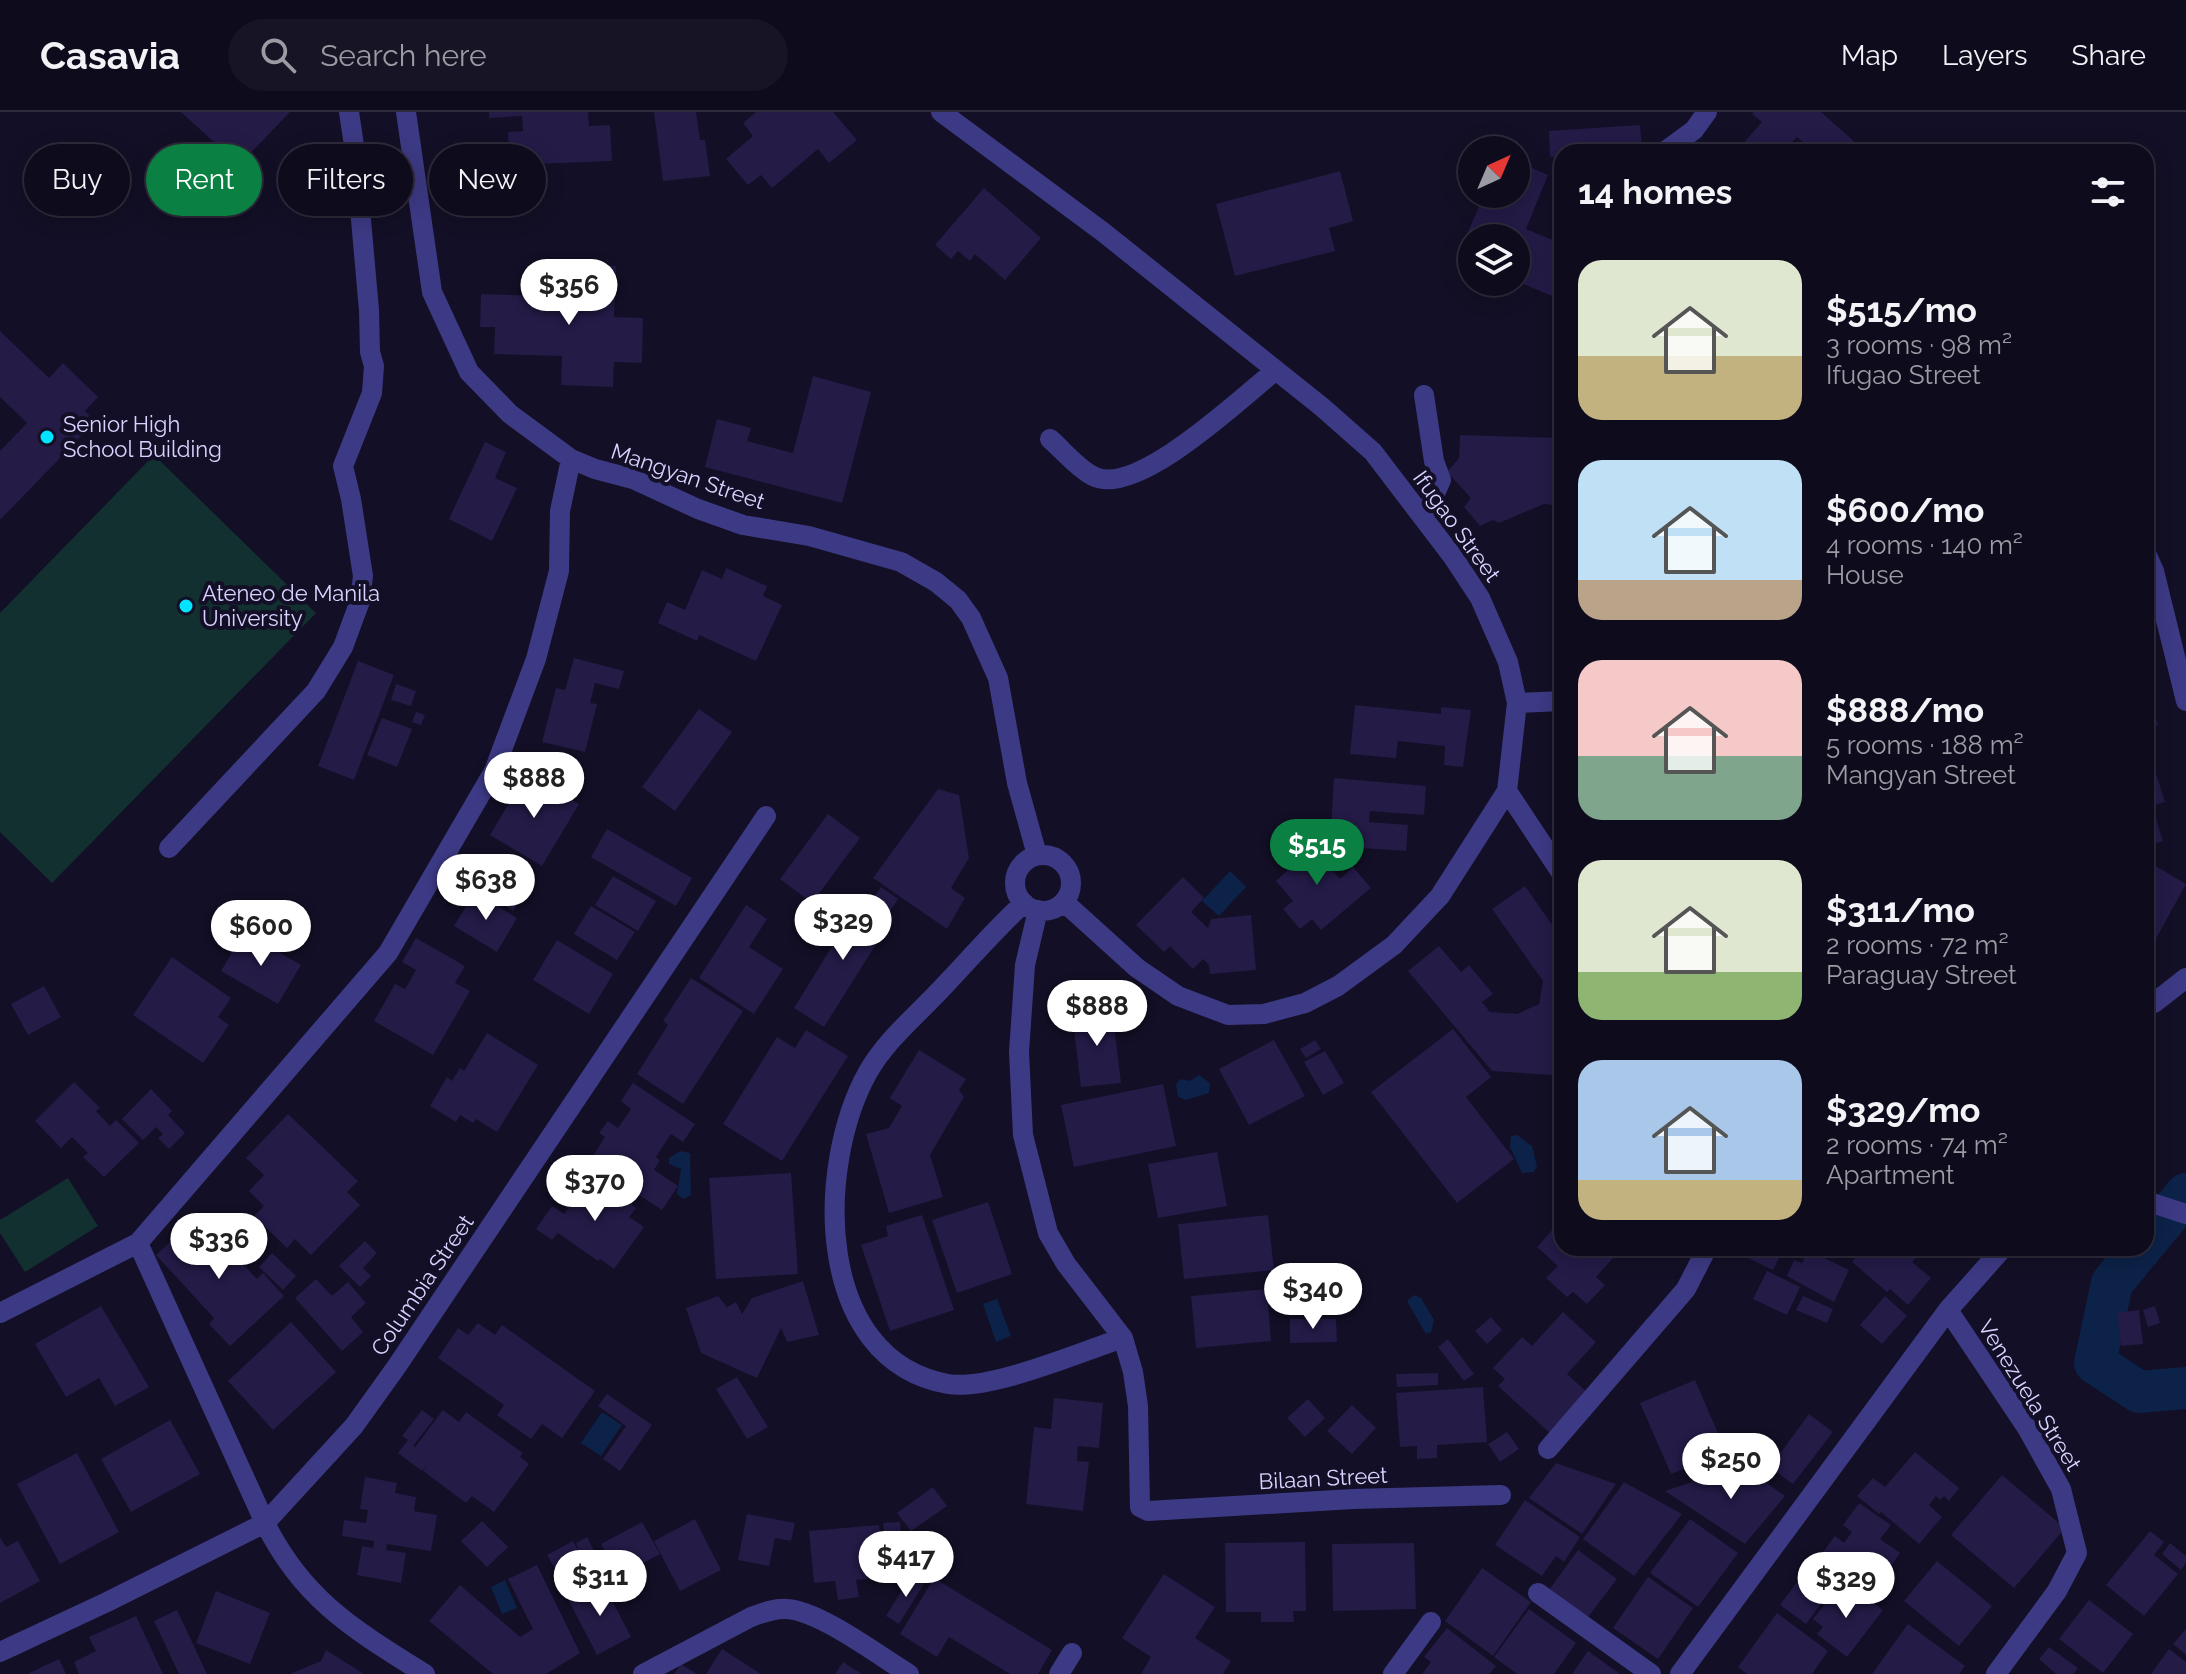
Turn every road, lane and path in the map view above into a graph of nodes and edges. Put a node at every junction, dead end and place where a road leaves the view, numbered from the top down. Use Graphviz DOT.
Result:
graph roads {
  1 [pos="349,112"];
  2 [pos="406,112"];
  3 [pos="941,112"];
  4 [pos="1707,112"];
  5 [pos="1675,144"];
  6 [pos="1276,370"];
  7 [pos="1424,395"];
  8 [pos="1050,439"];
  9 [pos="571,459"];
  10 [pos="1424,518"];
  11 [pos="2154,571"];
  12 [pos="1554,701"];
  13 [pos="2186,701"];
  14 [pos="1517,703"];
  15 [pos="1507,791"];
  16 [pos="766,816"];
  17 [pos="169,848"];
  18 [pos="1037,855"];
  19 [pos="1554,862"];
  20 [pos="1064,902"];
  21 [pos="1031,906"];
  22 [pos="2186,978"];
  23 [pos="2154,1003"];
  24 [pos="2154,1203"];
  25 [pos="2183,1213"];
  26 [pos="138,1243"];
  27 [pos="1703,1256"];
  28 [pos="1996,1256"];
  29 [pos="1948,1310"];
  30 [pos="0,1313"];
  31 [pos="1123,1338"];
  32 [pos="1548,1449"];
  33 [pos="1501,1495"];
  34 [pos="265,1523"];
  35 [pos="1538,1593"];
  36 [pos="1431,1622"];
  37 [pos="0,1652"];
  38 [pos="1072,1653"];
  39 [pos="425,1674"];
  40 [pos="643,1674"];
  41 [pos="909,1674"];
  42 [pos="1059,1674"];
  43 [pos="1393,1674"];
  44 [pos="1651,1674"];
  45 [pos="1680,1674"];
  46 [pos="1996,1674"];
  1 -- 17 [label="street"];
  2 -- 9 [label="street, Mangyan Street"];
  3 -- 6 [label="street, Ifugao Street"];
  4 -- 5 [label="street"];
  6 -- 8 [label="street"];
  6 -- 10 [label="street, Ifugao Street"];
  7 -- 10 [label="street"];
  9 -- 18 [label="street, Mangyan Street"];
  9 -- 26 [label="street"];
  10 -- 14 [label="street, Ifugao Street"];
  11 -- 13 [label="street"];
  12 -- 14 [label="street"];
  14 -- 15 [label="street, Ifugao Street"];
  15 -- 19 [label="street"];
  15 -- 20 [label="street, Ifugao Street"];
  16 -- 34 [label="street, Columbia Street"];
  18 -- 20 [label="street"];
  18 -- 21 [label="street"];
  20 -- 21 [label="street"];
  21 -- 31 [label="street"];
  21 -- 31 [label="street"];
  22 -- 23 [label="street"];
  24 -- 25 [label="street"];
  26 -- 30 [label="street"];
  26 -- 34 [label="street"];
  27 -- 32 [label="street"];
  28 -- 29 [label="street"];
  29 -- 45 [label="street"];
  29 -- 46 [label="street, Venezuela Street"];
  31 -- 33 [label="street, Bilaan Street"];
  34 -- 37 [label="street, Columbia Street"];
  34 -- 39 [label="street"];
  35 -- 44 [label="street"];
  36 -- 43 [label="street"];
  38 -- 42 [label="street"];
  40 -- 41 [label="street"];
}
